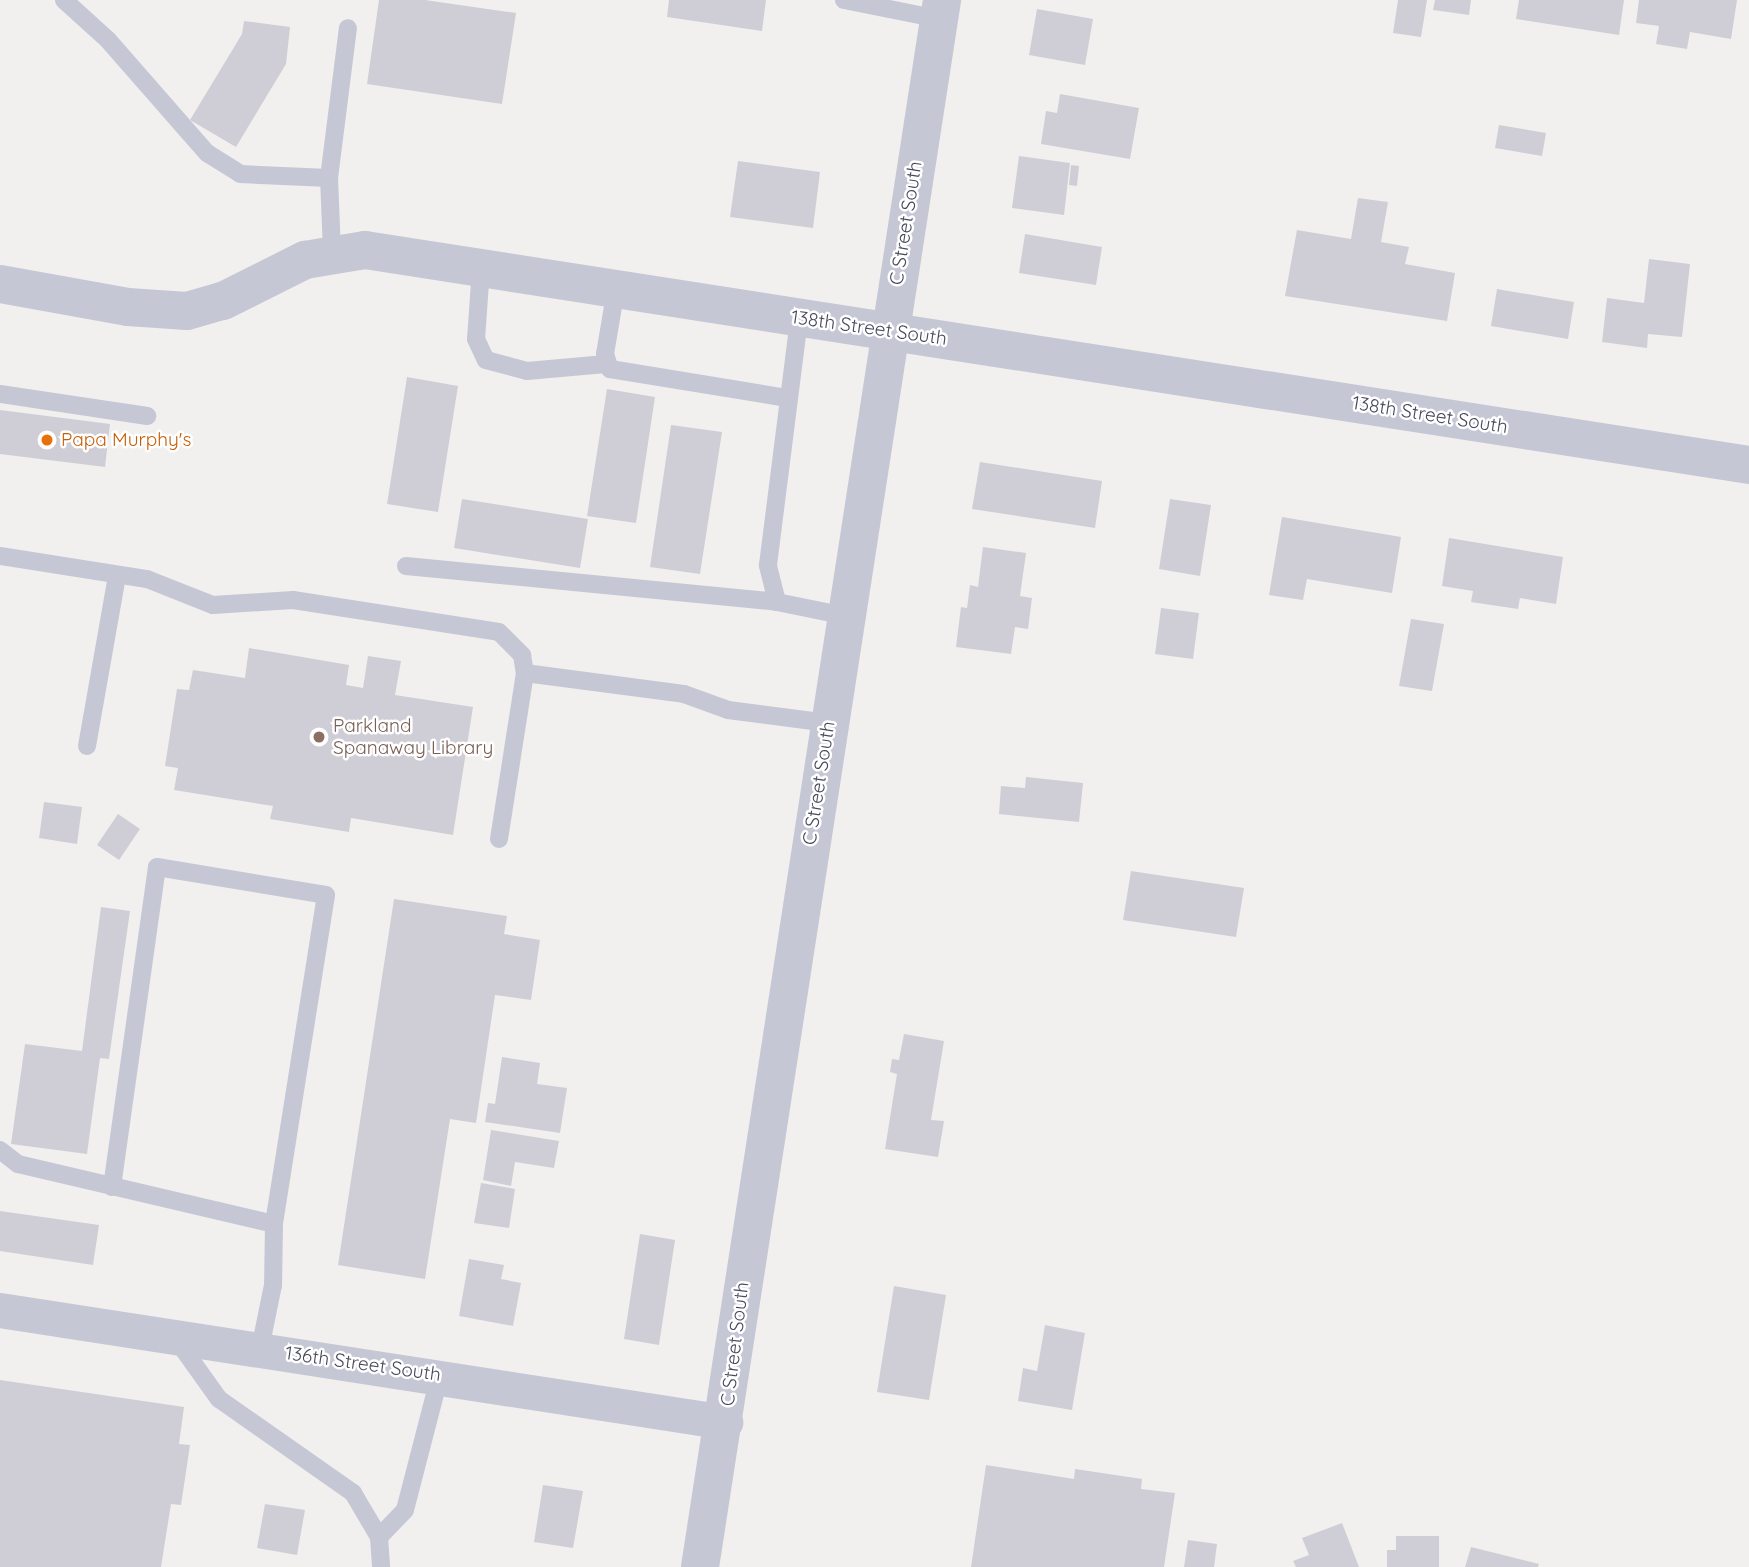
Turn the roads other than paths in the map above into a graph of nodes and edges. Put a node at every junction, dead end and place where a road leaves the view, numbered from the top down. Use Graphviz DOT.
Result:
graph roads {
  1 [pos="64,0"];
  2 [pos="844,0"];
  3 [pos="941,9"];
  4 [pos="348,28"];
  5 [pos="329,178"];
  6 [pos="332,252"];
  7 [pos="481,268"];
  8 [pos="0,284"];
  9 [pos="616,289"];
  10 [pos="799,318"];
  11 [pos="889,330"];
  12 [pos="606,364"];
  13 [pos="0,394"];
  14 [pos="788,398"];
  15 [pos="147,415"];
  16 [pos="1749,465"];
  17 [pos="0,556"];
  18 [pos="406,566"];
  19 [pos="117,576"];
  20 [pos="777,602"];
  21 [pos="846,616"];
  22 [pos="525,673"];
  23 [pos="828,723"];
  24 [pos="88,746"];
  25 [pos="499,839"];
  26 [pos="0,1150"];
  27 [pos="112,1187"];
  28 [pos="274,1224"];
  29 [pos="0,1310"];
  30 [pos="174,1336"];
  31 [pos="260,1349"];
  32 [pos="440,1375"];
  33 [pos="725,1422"];
  34 [pos="379,1537"];
  35 [pos="381,1567"];
  36 [pos="701,1567"];
  1 -- 5 [label="lane"];
  2 -- 3 [label="lane"];
  3 -- 11 [label="street, C Street South"];
  4 -- 5 [label="lane"];
  5 -- 6 [label="lane"];
  6 -- 7 [label="street, 138th Street South"];
  6 -- 8 [label="street, 138th Street South"];
  7 -- 9 [label="street, 138th Street South"];
  7 -- 12 [label="lane"];
  9 -- 10 [label="street, 138th Street South"];
  9 -- 12 [label="lane"];
  10 -- 11 [label="street, 138th Street South"];
  10 -- 14 [label="lane"];
  11 -- 16 [label="street, 138th Street South"];
  11 -- 21 [label="street, C Street South"];
  12 -- 14 [label="lane"];
  13 -- 15 [label="lane"];
  14 -- 20 [label="lane"];
  17 -- 19 [label="lane"];
  18 -- 20 [label="lane"];
  19 -- 22 [label="lane"];
  19 -- 24 [label="lane"];
  20 -- 21 [label="lane"];
  21 -- 23 [label="street, C Street South"];
  22 -- 23 [label="lane"];
  22 -- 25 [label="lane"];
  23 -- 33 [label="street, C Street South"];
  26 -- 27 [label="lane"];
  27 -- 28 [label="lane"];
  27 -- 28 [label="lane"];
  28 -- 31 [label="lane"];
  29 -- 30 [label="street, 136th Street South"];
  30 -- 31 [label="street, 136th Street South"];
  30 -- 34 [label="lane"];
  31 -- 32 [label="street, 136th Street South"];
  32 -- 33 [label="street, 136th Street South"];
  32 -- 34 [label="lane"];
  33 -- 36 [label="street, C Street South"];
  34 -- 35 [label="lane"];
}
